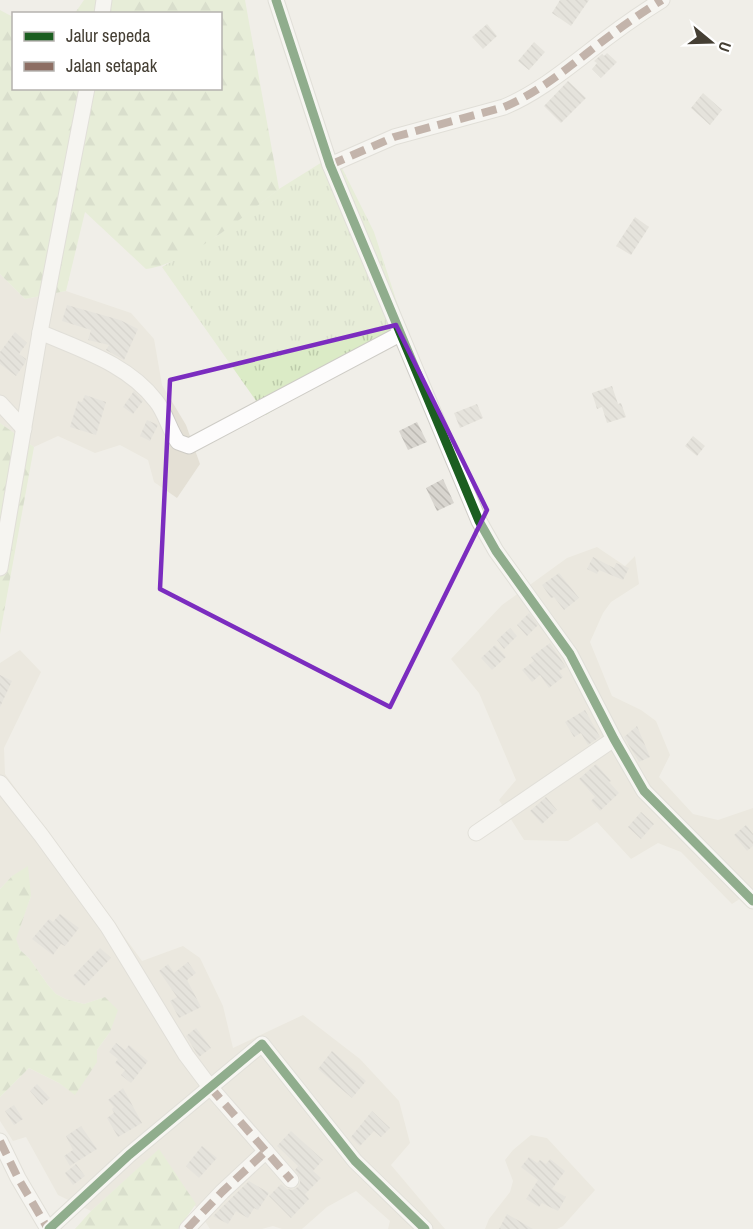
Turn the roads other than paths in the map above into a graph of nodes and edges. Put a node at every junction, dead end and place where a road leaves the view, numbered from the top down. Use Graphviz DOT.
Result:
graph roads {
  1 [pos="276,0"];
  2 [pos="662,0"];
  3 [pos="87,90"];
  4 [pos="330,165"];
  5 [pos="40,332"];
  6 [pos="400,334"];
  7 [pos="0,403"];
  8 [pos="24,429"];
  9 [pos="0,568"];
  10 [pos="614,739"];
  11 [pos="0,783"];
  12 [pos="476,833"];
  13 [pos="750,891"];
  14 [pos="210,1087"];
  15 [pos="0,1141"];
  16 [pos="266,1151"];
  17 [pos="291,1180"];
  18 [pos="49,1229"];
  19 [pos="187,1229"];
  20 [pos="424,1229"];
  1 -- 4 [label="street"];
  2 -- 4 [label="street"];
  3 -- 5 [label="street"];
  4 -- 6 [label="street"];
  5 -- 6 [label="street"];
  5 -- 8 [label="street"];
  6 -- 10 [label="street"];
  7 -- 8 [label="street"];
  8 -- 9 [label="street"];
  10 -- 12 [label="street"];
  10 -- 13 [label="street"];
  11 -- 14 [label="street"];
  14 -- 16 [label="street"];
  14 -- 18 [label="street"];
  14 -- 20 [label="street"];
  15 -- 18 [label="street"];
  16 -- 17 [label="street"];
  16 -- 19 [label="street"];
}
